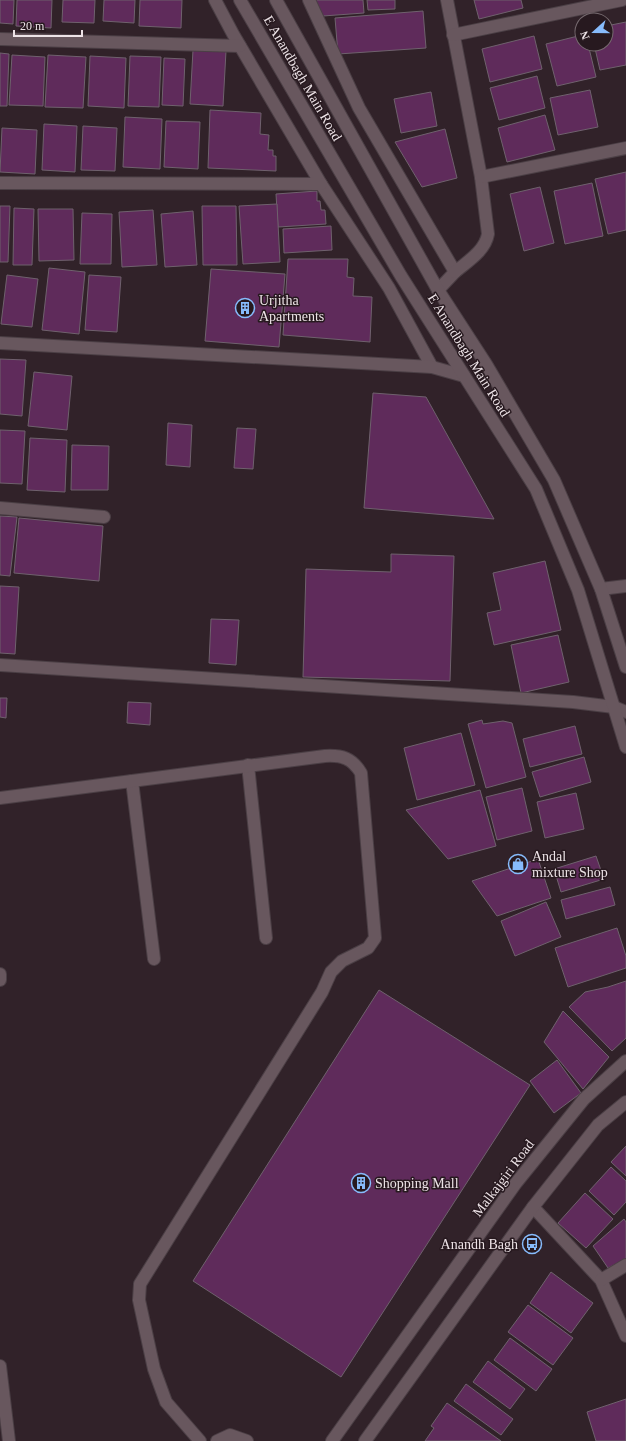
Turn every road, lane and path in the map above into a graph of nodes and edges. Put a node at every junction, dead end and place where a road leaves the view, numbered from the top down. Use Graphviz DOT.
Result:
graph roads {
  1 [pos="215,0"];
  2 [pos="240,0"];
  3 [pos="276,0"];
  4 [pos="309,0"];
  5 [pos="447,0"];
  6 [pos="622,0"];
  7 [pos="453,35"];
  8 [pos="0,39"];
  9 [pos="240,46"];
  10 [pos="626,148"];
  11 [pos="481,177"];
  12 [pos="0,183"];
  13 [pos="321,184"];
  14 [pos="455,272"];
  15 [pos="438,290"];
  16 [pos="0,343"];
  17 [pos="432,367"];
  18 [pos="464,376"];
  19 [pos="0,508"];
  20 [pos="104,517"];
  21 [pos="626,586"];
  22 [pos="601,588"];
  23 [pos="0,665"];
  24 [pos="626,667"];
  25 [pos="614,707"];
  26 [pos="626,712"];
  27 [pos="626,747"];
  28 [pos="248,766"];
  29 [pos="132,780"];
  30 [pos="0,798"];
  31 [pos="266,938"];
  32 [pos="154,959"];
  33 [pos="0,974"];
  34 [pos="0,980"];
  35 [pos="626,1061"];
  36 [pos="626,1102"];
  37 [pos="533,1207"];
  38 [pos="626,1265"];
  39 [pos="601,1280"];
  40 [pos="626,1336"];
  41 [pos="0,1366"];
  42 [pos="9,1441"];
  43 [pos="200,1441"];
  44 [pos="217,1441"];
  45 [pos="246,1441"];
  46 [pos="332,1441"];
  47 [pos="365,1441"];
  1 -- 9 [label="street"];
  2 -- 18 [label="street, E Anandbagh Main Road"];
  3 -- 15 [label="street, E Anandbagh Main Road"];
  4 -- 14 [label="street"];
  5 -- 7 [label="street"];
  6 -- 7 [label="street"];
  7 -- 11 [label="street"];
  8 -- 9 [label="street"];
  9 -- 13 [label="street"];
  10 -- 11 [label="street"];
  11 -- 14 [label="street"];
  12 -- 13 [label="street"];
  13 -- 17 [label="street"];
  14 -- 15 [label="street"];
  15 -- 22 [label="street, E Anandbagh Main Road"];
  16 -- 17 [label="street"];
  17 -- 18 [label="street"];
  18 -- 25 [label="street, E Anandbagh Main Road"];
  19 -- 20 [label="street"];
  21 -- 22 [label="street"];
  22 -- 24 [label="street, E Anandbagh Main Road"];
  23 -- 25 [label="street"];
  25 -- 26 [label="street"];
  25 -- 27 [label="street, E Anandbagh Main Road"];
  28 -- 29 [label="street"];
  28 -- 31 [label="street"];
  28 -- 43 [label="street"];
  29 -- 30 [label="street"];
  29 -- 32 [label="street"];
  33 -- 34 [label="street"];
  35 -- 46 [label="street, Malkajgiri Road"];
  36 -- 37 [label="street"];
  37 -- 39 [label="street"];
  37 -- 47 [label="street"];
  38 -- 39 [label="street"];
  39 -- 40 [label="street"];
  41 -- 42 [label="street"];
  44 -- 45 [label="street"];
}
